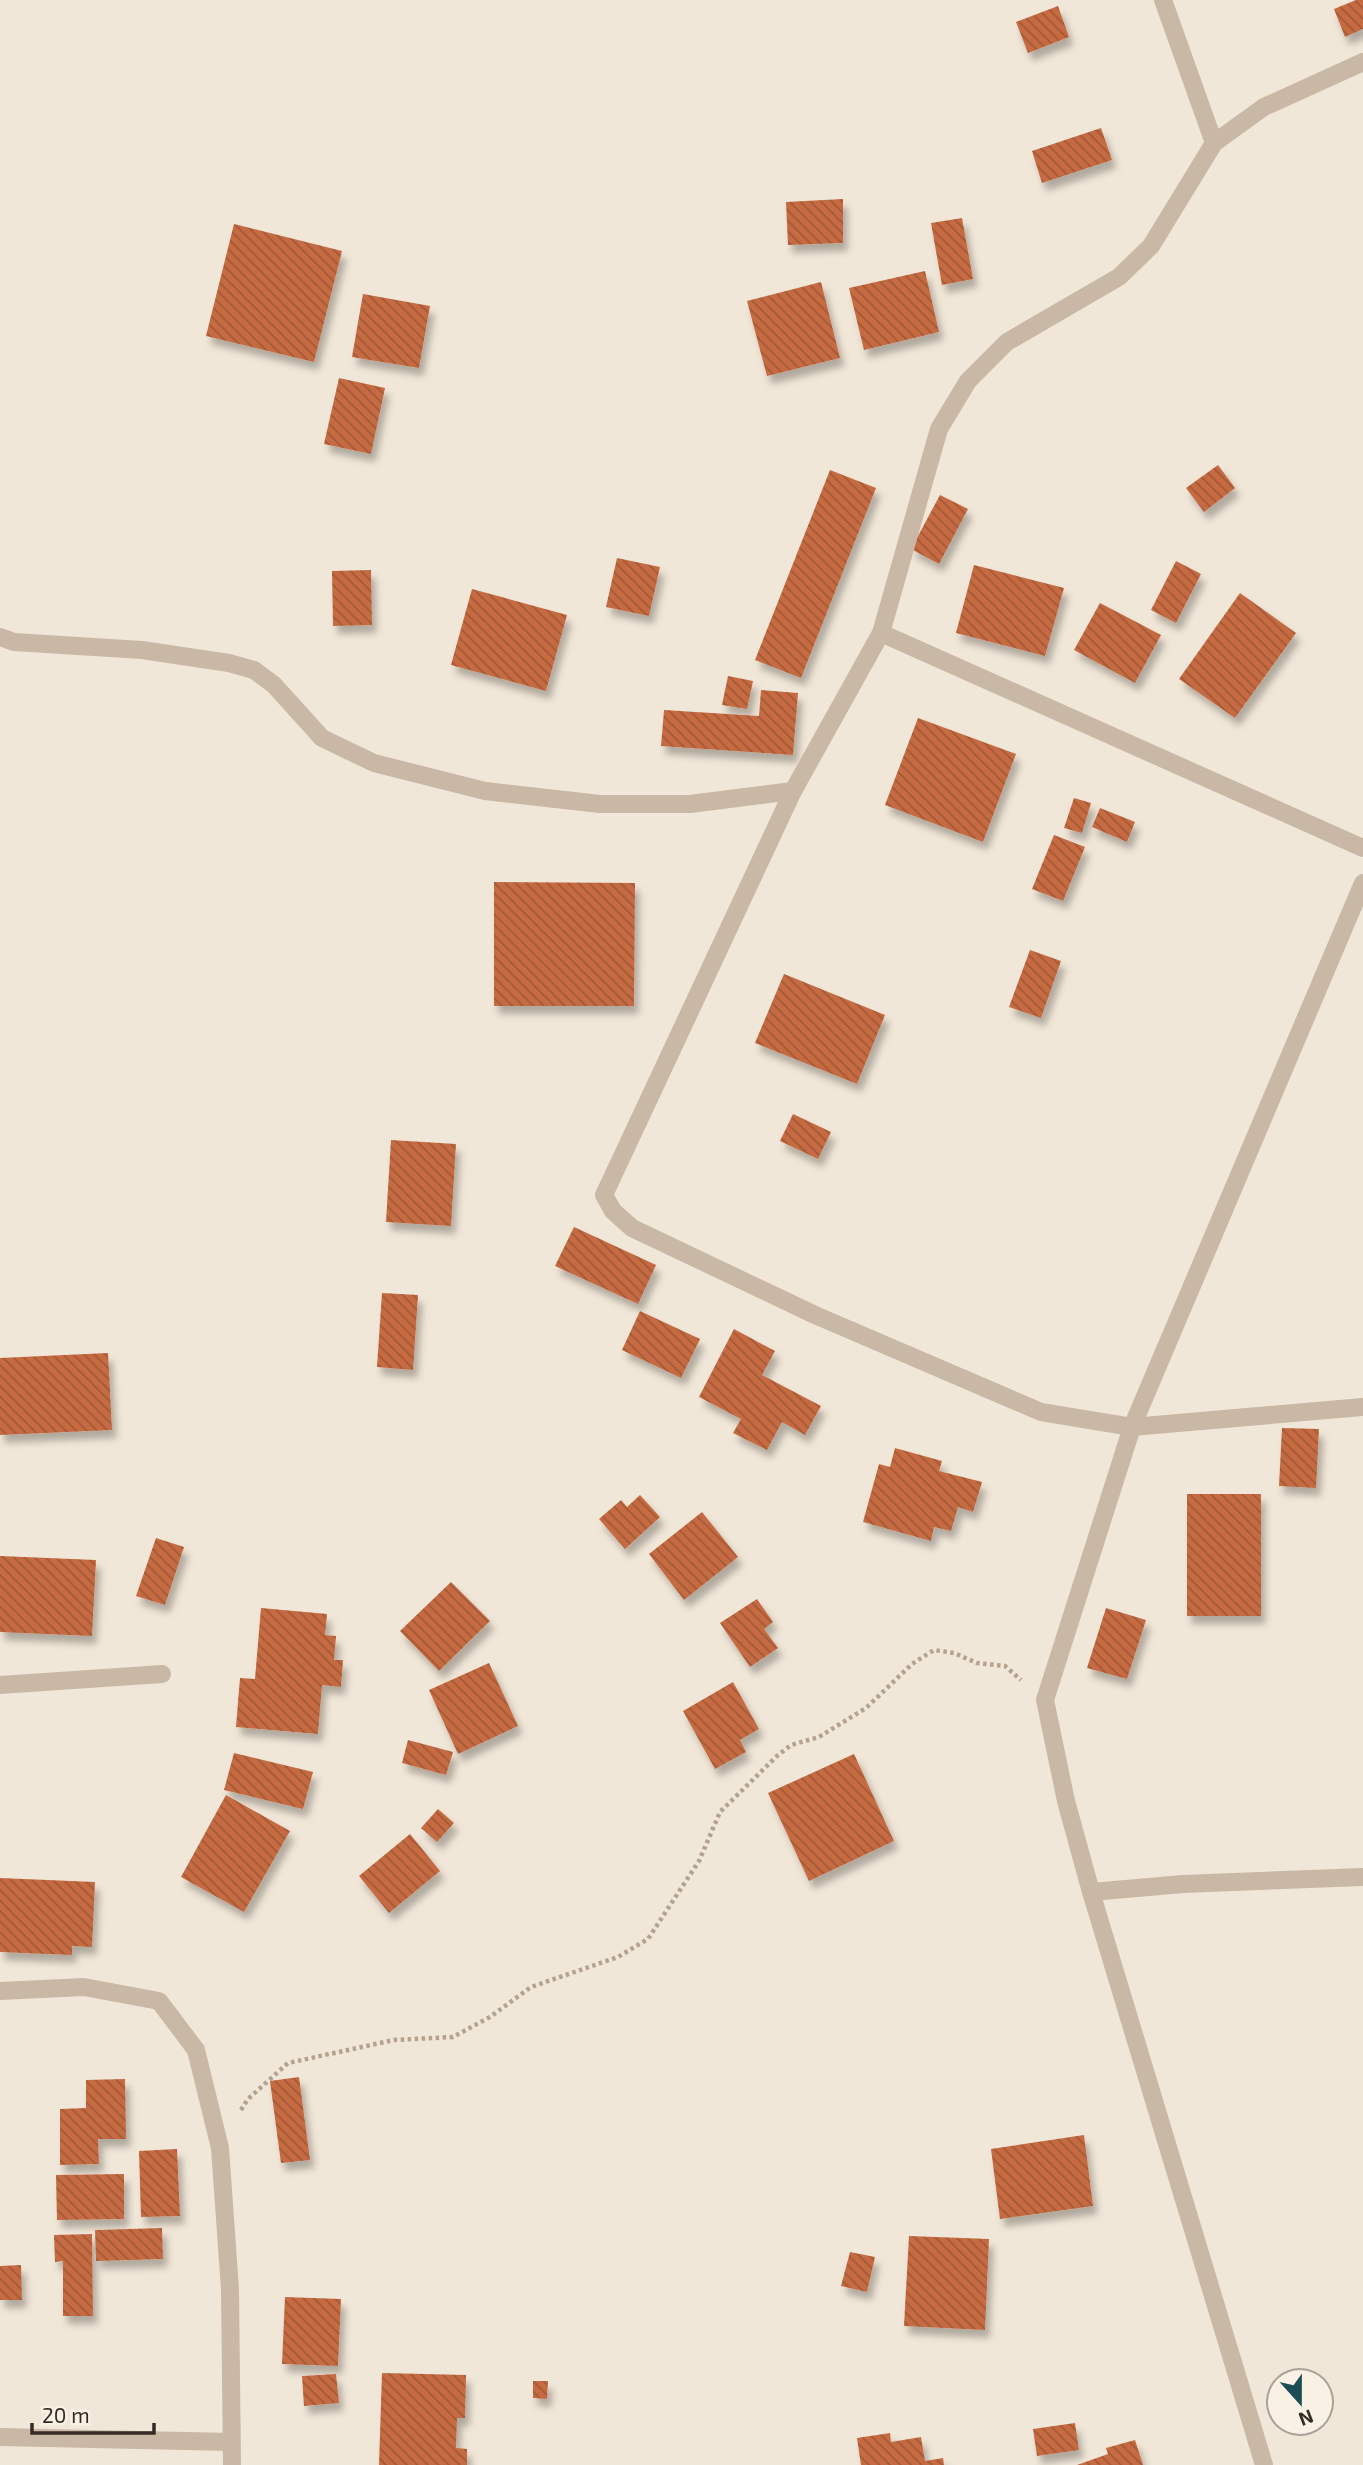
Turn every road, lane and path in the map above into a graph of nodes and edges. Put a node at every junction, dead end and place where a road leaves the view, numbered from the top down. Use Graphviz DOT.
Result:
graph roads {
  1 [pos="1163,0"];
  2 [pos="1363,62"];
  3 [pos="1214,143"];
  4 [pos="881,633"];
  5 [pos="5,643"];
  6 [pos="793,791"];
  7 [pos="1363,848"];
  8 [pos="1363,883"];
  9 [pos="1363,1407"];
  10 [pos="1132,1427"];
  11 [pos="162,1674"];
  12 [pos="0,1685"];
  13 [pos="1045,1700"];
  14 [pos="1363,1877"];
  15 [pos="1091,1892"];
  16 [pos="0,1992"];
  17 [pos="220,2148"];
  18 [pos="0,2437"];
  19 [pos="232,2442"];
  20 [pos="232,2465"];
  21 [pos="1264,2465"];
  1 -- 3 [label="street"];
  2 -- 3 [label="street"];
  3 -- 4 [label="street"];
  4 -- 6 [label="street"];
  4 -- 7 [label="street"];
  5 -- 6 [label="street"];
  6 -- 10 [label="street"];
  8 -- 10 [label="street"];
  9 -- 10 [label="street"];
  10 -- 13 [label="street"];
  11 -- 12 [label="street"];
  13 -- 15 [label="street"];
  13 -- 17 [label="path"];
  14 -- 15 [label="street"];
  15 -- 21 [label="street"];
  16 -- 17 [label="street"];
  17 -- 19 [label="street"];
  18 -- 19 [label="street"];
  19 -- 20 [label="street"];
}
